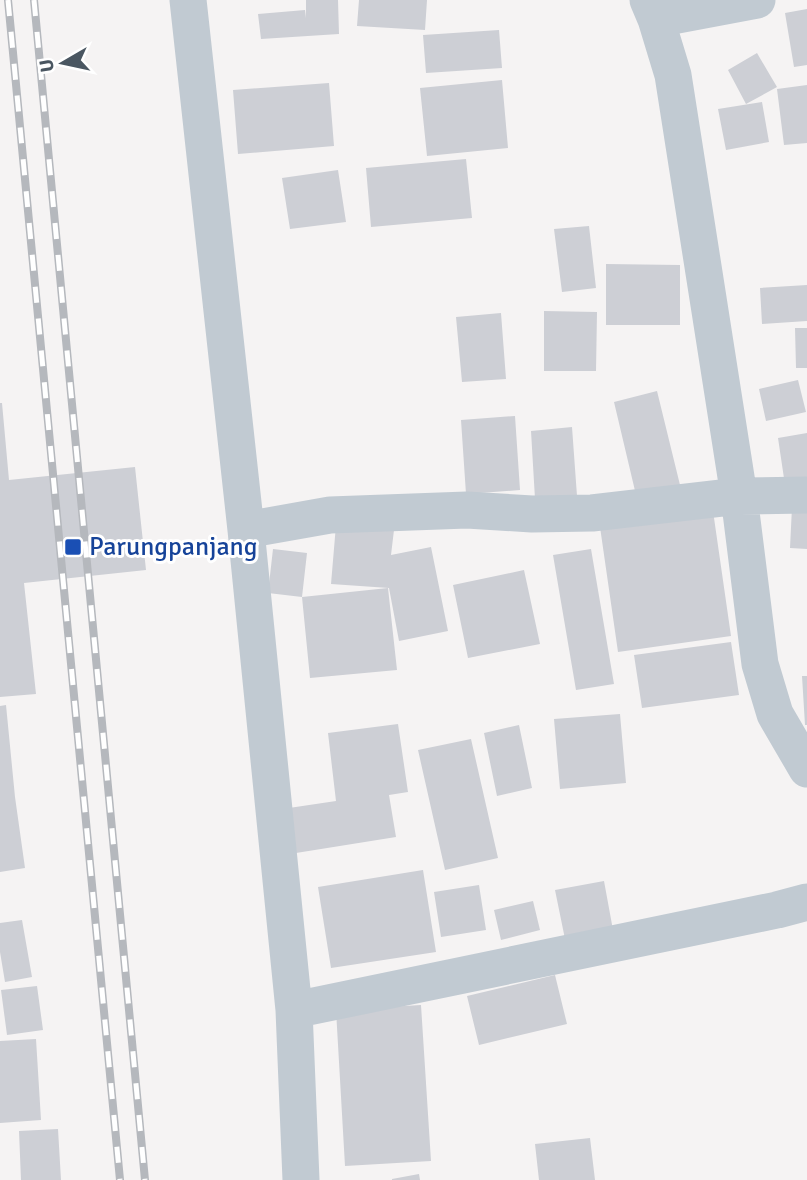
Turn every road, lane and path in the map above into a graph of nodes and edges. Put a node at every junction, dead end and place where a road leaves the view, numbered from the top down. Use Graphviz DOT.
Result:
graph roads {
  1 [pos="188,0"];
  2 [pos="757,0"];
  3 [pos="652,9"];
  4 [pos="807,495"];
  5 [pos="739,496"];
  6 [pos="246,530"];
  7 [pos="806,763"];
  8 [pos="807,902"];
  9 [pos="294,1010"];
  10 [pos="301,1180"];
  1 -- 6 [label="street"];
  2 -- 3 [label="street"];
  3 -- 5 [label="street"];
  4 -- 5 [label="street"];
  5 -- 6 [label="street"];
  5 -- 7 [label="street"];
  6 -- 9 [label="street"];
  8 -- 9 [label="street"];
  9 -- 10 [label="street"];
}
